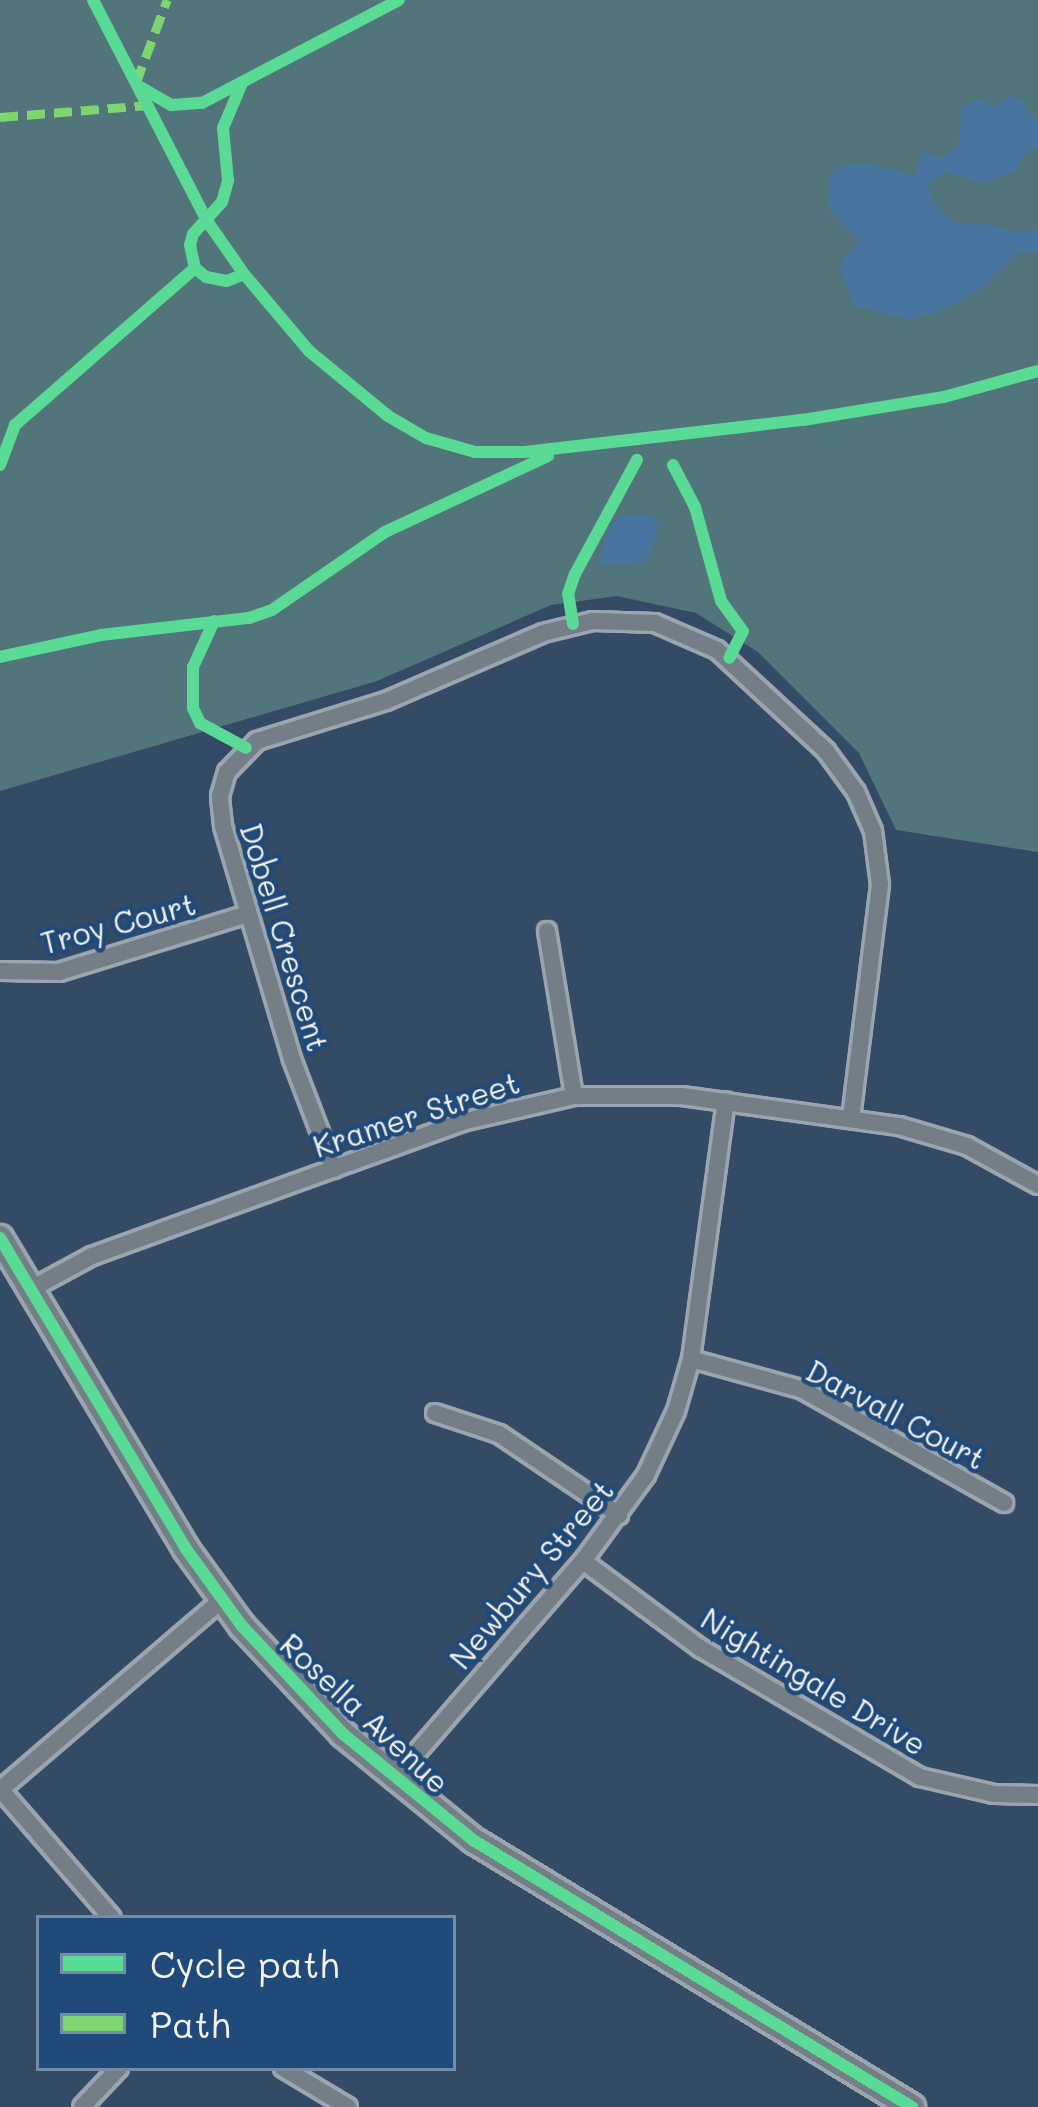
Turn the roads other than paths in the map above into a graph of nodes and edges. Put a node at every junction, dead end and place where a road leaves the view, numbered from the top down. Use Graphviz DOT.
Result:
graph roads {
  1 [pos="248,914"];
  2 [pos="547,931"];
  3 [pos="2,970"];
  4 [pos="574,1096"];
  5 [pos="726,1101"];
  6 [pos="851,1118"];
  7 [pos="334,1169"];
  8 [pos="1038,1185"];
  9 [pos="0,1238"];
  10 [pos="33,1288"];
  11 [pos="691,1359"];
  12 [pos="435,1413"];
  13 [pos="1004,1503"];
  14 [pos="619,1515"];
  15 [pos="583,1561"];
  16 [pos="222,1600"];
  17 [pos="393,1780"];
  18 [pos="0,1790"];
  19 [pos="1038,1795"];
  20 [pos="109,1915"];
  21 [pos="116,2071"];
  22 [pos="289,2071"];
  23 [pos="82,2107"];
  24 [pos="348,2107"];
  25 [pos="912,2107"];
  1 -- 3 [label="street, Troy Court"];
  1 -- 6 [label="street, Dobell Crescent"];
  1 -- 7 [label="street, Dobell Crescent"];
  2 -- 4 [label="street"];
  4 -- 5 [label="street, Kramer Street"];
  4 -- 7 [label="street, Kramer Street"];
  5 -- 6 [label="street, Kramer Street"];
  5 -- 11 [label="street, Newbury Street"];
  6 -- 8 [label="street, Kramer Street"];
  7 -- 10 [label="street, Kramer Street"];
  9 -- 10 [label="street, Rosella Avenue"];
  10 -- 16 [label="street, Rosella Avenue"];
  11 -- 13 [label="street, Darvall Court"];
  11 -- 14 [label="street, Newbury Street"];
  12 -- 14 [label="street"];
  14 -- 15 [label="street, Newbury Street"];
  15 -- 17 [label="street, Newbury Street"];
  15 -- 19 [label="street, Nightingale Drive"];
  16 -- 17 [label="street, Rosella Avenue"];
  16 -- 18 [label="street"];
  17 -- 25 [label="street, Rosella Avenue"];
  18 -- 20 [label="street"];
  21 -- 23 [label="street"];
  22 -- 24 [label="street"];
}
